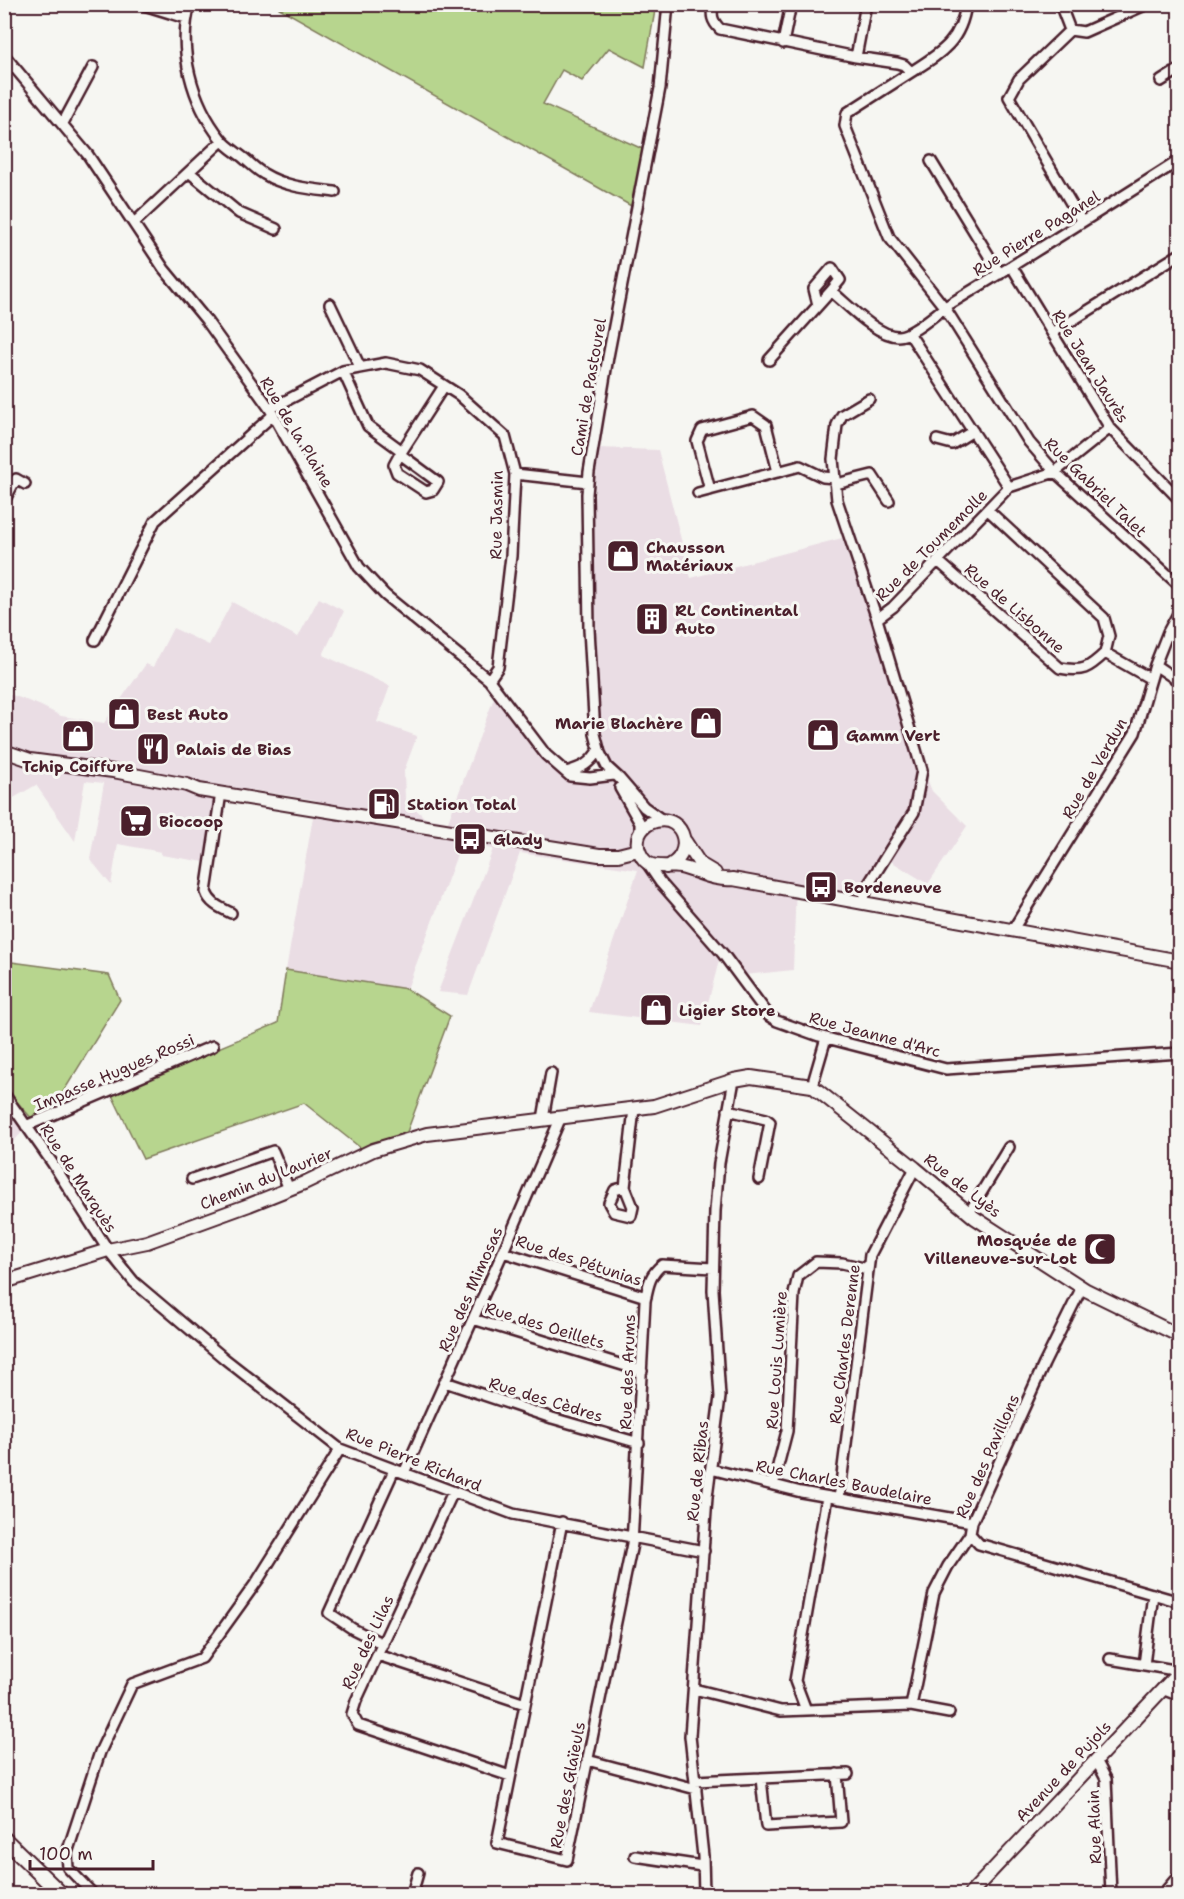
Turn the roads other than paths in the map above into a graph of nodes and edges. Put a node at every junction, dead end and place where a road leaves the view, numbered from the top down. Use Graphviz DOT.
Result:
graph roads {
  1 [pos="190,4"];
  2 [pos="669,4"];
  3 [pos="713,4"];
  4 [pos="791,4"];
  5 [pos="866,4"];
  6 [pos="966,4"];
  7 [pos="1060,4"];
  8 [pos="1147,4"];
  9 [pos="144,5"];
  10 [pos="186,18"];
  11 [pos="1070,30"];
  12 [pos="783,43"];
  13 [pos="4,55"];
  14 [pos="856,57"];
  15 [pos="93,67"];
  16 [pos="1179,69"];
  17 [pos="911,72"];
  18 [pos="1161,81"];
  19 [pos="63,123"];
  20 [pos="222,141"];
  21 [pos="1179,160"];
  22 [pos="932,161"];
  23 [pos="189,172"];
  24 [pos="335,192"];
  25 [pos="1082,222"];
  26 [pos="134,223"];
  27 [pos="276,229"];
  28 [pos="1179,254"];
  29 [pos="1012,267"];
  30 [pos="1000,274"];
  31 [pos="831,291"];
  32 [pos="330,304"];
  33 [pos="818,305"];
  34 [pos="945,308"];
  35 [pos="909,333"];
  36 [pos="1052,333"];
  37 [pos="769,360"];
  38 [pos="360,367"];
  39 [pos="343,371"];
  40 [pos="444,386"];
  41 [pos="869,399"];
  42 [pos="272,412"];
  43 [pos="1110,428"];
  44 [pos="973,431"];
  45 [pos="937,440"];
  46 [pos="401,453"];
  47 [pos="778,472"];
  48 [pos="1055,472"];
  49 [pos="515,474"];
  50 [pos="835,481"];
  51 [pos="588,482"];
  52 [pos="25,484"];
  53 [pos="1009,487"];
  54 [pos="710,490"];
  55 [pos="698,493"];
  56 [pos="1179,500"];
  57 [pos="4,501"];
  58 [pos="889,501"];
  59 [pos="988,510"];
  60 [pos="938,561"];
  61 [pos="1179,586"];
  62 [pos="1179,610"];
  63 [pos="877,619"];
  64 [pos="95,640"];
  65 [pos="1105,653"];
  66 [pos="1155,665"];
  67 [pos="1151,679"];
  68 [pos="489,680"];
  69 [pos="1179,682"];
  70 [pos="599,749"];
  71 [pos="4,751"];
  72 [pos="4,758"];
  73 [pos="110,771"];
  74 [pos="63,772"];
  75 [pos="566,772"];
  76 [pos="614,775"];
  77 [pos="199,790"];
  78 [pos="221,793"];
  79 [pos="663,820"];
  80 [pos="640,833"];
  81 [pos="684,838"];
  82 [pos="638,850"];
  83 [pos="646,862"];
  84 [pos="666,867"];
  85 [pos="733,879"];
  86 [pos="663,886"];
  87 [pos="863,902"];
  88 [pos="231,914"];
  89 [pos="1012,931"];
  90 [pos="1179,961"];
  91 [pos="826,1038"];
  92 [pos="213,1046"];
  93 [pos="1179,1053"];
  94 [pos="551,1073"];
  95 [pos="734,1080"];
  96 [pos="812,1086"];
  97 [pos="4,1094"];
  98 [pos="634,1108"];
  99 [pos="728,1110"];
  100 [pos="561,1117"];
  101 [pos="543,1119"];
  102 [pos="26,1126"];
  103 [pos="1009,1147"];
  104 [pos="915,1168"];
  105 [pos="192,1179"];
  106 [pos="759,1179"];
  107 [pos="625,1186"];
  108 [pos="289,1189"];
  109 [pos="969,1213"];
  110 [pos="108,1250"];
  111 [pos="503,1252"];
  112 [pos="712,1268"];
  113 [pos="868,1269"];
  114 [pos="4,1282"];
  115 [pos="1082,1287"];
  116 [pos="646,1298"];
  117 [pos="473,1319"];
  118 [pos="1179,1336"];
  119 [pos="642,1371"];
  120 [pos="445,1382"];
  121 [pos="639,1443"];
  122 [pos="340,1449"];
  123 [pos="711,1469"];
  124 [pos="394,1470"];
  125 [pos="404,1473"];
  126 [pos="773,1485"];
  127 [pos="453,1492"];
  128 [pos="828,1497"];
  129 [pos="839,1498"];
  130 [pos="562,1522"];
  131 [pos="972,1522"];
  132 [pos="970,1534"];
  133 [pos="632,1536"];
  134 [pos="704,1551"];
  135 [pos="1153,1594"];
  136 [pos="1179,1602"];
  137 [pos="383,1644"];
  138 [pos="378,1655"];
  139 [pos="1110,1659"];
  140 [pos="1144,1665"];
  141 [pos="1179,1671"];
  142 [pos="694,1689"];
  143 [pos="1162,1689"];
  144 [pos="1179,1696"];
  145 [pos="525,1704"];
  146 [pos="911,1706"];
  147 [pos="806,1710"];
  148 [pos="949,1713"];
  149 [pos="587,1760"];
  150 [pos="1096,1760"];
  151 [pos="837,1774"];
  152 [pos="848,1774"];
  153 [pos="510,1776"];
  154 [pos="760,1778"];
  155 [pos="695,1785"];
  156 [pos="4,1839"];
  157 [pos="634,1856"];
  158 [pos="702,1866"];
  159 [pos="418,1873"];
  160 [pos="1179,1878"];
  161 [pos="61,1894"];
  162 [pos="93,1894"];
  163 [pos="412,1894"];
  164 [pos="704,1894"];
  165 [pos="970,1894"];
  166 [pos="1112,1894"];
  167 [pos="1163,1894"];
  1 -- 10 [label="street"];
  2 -- 51 [label="street, Cami de Pastourel"];
  3 -- 12 [label="street"];
  4 -- 12 [label="street"];
  5 -- 14 [label="street"];
  6 -- 17 [label="street"];
  7 -- 11 [label="street"];
  8 -- 11 [label="street"];
  9 -- 10 [label="street"];
  10 -- 20 [label="street"];
  11 -- 25 [label="street"];
  12 -- 14 [label="street"];
  13 -- 19 [label="street, Rue de la Plaine"];
  14 -- 17 [label="street"];
  15 -- 19 [label="street"];
  16 -- 18 [label="street"];
  17 -- 34 [label="street, Rue Gabriel Talet"];
  19 -- 26 [label="street, Rue de la Plaine"];
  20 -- 23 [label="street"];
  20 -- 24 [label="street"];
  21 -- 25 [label="street, Rue Pierre Paganel"];
  22 -- 30 [label="street"];
  23 -- 26 [label="street"];
  23 -- 27 [label="street"];
  25 -- 29 [label="street, Rue Pierre Paganel"];
  26 -- 42 [label="street, Rue de la Plaine"];
  28 -- 36 [label="street"];
  29 -- 30 [label="street, Rue Pierre Paganel"];
  29 -- 36 [label="street, Rue Jean Jaurès"];
  30 -- 34 [label="street, Rue Pierre Paganel"];
  31 -- 33 [label="street"];
  31 -- 33 [label="street"];
  31 -- 35 [label="street"];
  32 -- 38 [label="street"];
  33 -- 37 [label="street"];
  34 -- 35 [label="street, Rue Pierre Paganel"];
  34 -- 48 [label="street, Rue Gabriel Talet"];
  35 -- 44 [label="street"];
  36 -- 43 [label="street, Rue Jean Jaurès"];
  38 -- 39 [label="street, Rue Jasmin"];
  38 -- 40 [label="street, Rue Jasmin"];
  39 -- 42 [label="street, Rue Jasmin"];
  39 -- 46 [label="street"];
  40 -- 46 [label="street"];
  40 -- 49 [label="street, Rue Jasmin"];
  41 -- 50 [label="street"];
  42 -- 64 [label="street, Rue Jasmin"];
  42 -- 68 [label="street, Rue de la Plaine"];
  43 -- 48 [label="street, Rue de Toumemolle"];
  43 -- 56 [label="street, Rue Jean Jaurès"];
  44 -- 45 [label="street"];
  44 -- 53 [label="street"];
  46 -- 46 [label="street"];
  47 -- 50 [label="street"];
  47 -- 54 [label="street"];
  47 -- 54 [label="street"];
  48 -- 53 [label="street, Rue de Toumemolle"];
  48 -- 61 [label="street, Rue Gabriel Talet"];
  49 -- 51 [label="street"];
  49 -- 68 [label="street, Rue Jasmin"];
  50 -- 58 [label="street"];
  50 -- 63 [label="street"];
  51 -- 70 [label="street, Cami de Pastourel"];
  52 -- 57 [label="street"];
  53 -- 59 [label="street, Rue de Toumemolle"];
  54 -- 55 [label="street"];
  59 -- 60 [label="street, Rue de Toumemolle"];
  59 -- 65 [label="street"];
  60 -- 63 [label="street, Rue de Toumemolle"];
  60 -- 65 [label="street, Rue de Lisbonne"];
  62 -- 66 [label="street, Rue de Verdun"];
  63 -- 87 [label="street, Rue de Toumemolle"];
  65 -- 67 [label="street"];
  66 -- 67 [label="street, Rue de Verdun"];
  66 -- 69 [label="street"];
  67 -- 89 [label="street, Rue de Verdun"];
  68 -- 75 [label="street, Rue de la Plaine"];
  70 -- 75 [label="street"];
  70 -- 76 [label="street, Cami de Pastourel"];
  71 -- 73 [label="main road"];
  72 -- 74 [label="main road"];
  73 -- 74 [label="main road"];
  73 -- 77 [label="main road"];
  74 -- 77 [label="main road"];
  75 -- 76 [label="street"];
  76 -- 79 [label="street, Cami de Pastourel"];
  76 -- 80 [label="street, Cami de Pastourel"];
  77 -- 78 [label="main road"];
  78 -- 82 [label="main road"];
  78 -- 88 [label="street"];
  79 -- 80 [label="main road"];
  79 -- 81 [label="main road"];
  80 -- 82 [label="main road"];
  81 -- 84 [label="main road"];
  81 -- 85 [label="main road"];
  82 -- 83 [label="main road"];
  83 -- 84 [label="main road"];
  83 -- 86 [label="street, Rue Jeanne d'Arc"];
  84 -- 85 [label="main road"];
  84 -- 86 [label="street"];
  85 -- 87 [label="main road"];
  86 -- 91 [label="street, Rue Jeanne d'Arc"];
  87 -- 89 [label="main road"];
  89 -- 90 [label="main road"];
  91 -- 93 [label="street, Rue Jeanne d'Arc"];
  91 -- 96 [label="street"];
  92 -- 102 [label="street, Impasse Hugues Rossi"];
  94 -- 101 [label="street"];
  95 -- 96 [label="main road, Chemin du Laurier"];
  95 -- 98 [label="main road, Chemin du Laurier"];
  95 -- 99 [label="street, Rue de Ribas"];
  96 -- 104 [label="main road, Rue de Lyès"];
  97 -- 102 [label="street, Rue de Marquès"];
  98 -- 100 [label="main road, Chemin du Laurier"];
  98 -- 107 [label="street"];
  99 -- 106 [label="street"];
  99 -- 112 [label="street, Rue de Ribas"];
  100 -- 101 [label="main road, Chemin du Laurier"];
  100 -- 111 [label="street, Rue des Mimosas"];
  101 -- 108 [label="main road, Chemin du Laurier"];
  102 -- 110 [label="street, Rue de Marquès"];
  103 -- 109 [label="street"];
  104 -- 109 [label="main road, Rue de Lyès"];
  104 -- 113 [label="street, Rue Charles Derenne"];
  105 -- 108 [label="street"];
  108 -- 110 [label="main road, Chemin du Laurier"];
  109 -- 115 [label="main road, Rue de Lyès"];
  110 -- 114 [label="main road, Chemin du Laurier"];
  110 -- 122 [label="street, Rue Pierre Richard"];
  111 -- 116 [label="street, Rue des Pétunias"];
  111 -- 117 [label="street, Rue des Mimosas"];
  112 -- 116 [label="street, Rue des Arums"];
  112 -- 123 [label="street, Rue de Ribas"];
  113 -- 126 [label="street, Rue Louis Lumière"];
  113 -- 129 [label="street, Rue Charles Derenne"];
  115 -- 118 [label="main road, Rue de Lyès"];
  115 -- 131 [label="street, Rue des Pavillons"];
  116 -- 119 [label="street, Rue des Arums"];
  117 -- 119 [label="street, Rue des Oeillets"];
  117 -- 120 [label="street, Rue des Mimosas"];
  119 -- 121 [label="street, Rue des Arums"];
  120 -- 121 [label="street, Rue des Cèdres"];
  120 -- 125 [label="street, Rue des Mimosas"];
  121 -- 133 [label="street, Rue des Arums"];
  122 -- 124 [label="street, Rue Pierre Richard"];
  122 -- 162 [label="street"];
  123 -- 126 [label="street, Rue Charles Baudelaire"];
  123 -- 134 [label="street, Rue de Ribas"];
  124 -- 125 [label="street, Rue Pierre Richard"];
  124 -- 137 [label="street"];
  125 -- 127 [label="street, Rue Pierre Richard"];
  126 -- 128 [label="street, Rue Charles Baudelaire"];
  127 -- 130 [label="street, Rue Pierre Richard"];
  127 -- 137 [label="street, Rue des Lilas"];
  128 -- 129 [label="street, Rue Charles Baudelaire"];
  128 -- 147 [label="street"];
  129 -- 131 [label="street, Rue Charles Baudelaire"];
  130 -- 133 [label="street, Rue Pierre Richard"];
  130 -- 145 [label="street, Rue des Glaïeuls"];
  131 -- 132 [label="street, Rue des Pavillons"];
  132 -- 135 [label="street, Rue des Pavillons"];
  132 -- 146 [label="street"];
  133 -- 134 [label="street, Rue Pierre Richard"];
  133 -- 149 [label="street, Rue des Glaïeuls"];
  134 -- 142 [label="street, Rue de Ribas"];
  135 -- 136 [label="street, Rue des Pavillons"];
  135 -- 140 [label="street"];
  137 -- 138 [label="street, Rue des Lilas"];
  138 -- 145 [label="street"];
  138 -- 153 [label="street, Rue des Lilas"];
  139 -- 140 [label="street"];
  140 -- 141 [label="street"];
  141 -- 143 [label="main road, Avenue de Pujols"];
  142 -- 147 [label="street"];
  142 -- 155 [label="street, Rue de Ribas"];
  143 -- 144 [label="street"];
  143 -- 150 [label="main road, Avenue de Pujols"];
  145 -- 153 [label="street, Rue des Glaïeuls"];
  146 -- 147 [label="street"];
  146 -- 148 [label="street"];
  149 -- 153 [label="street, Rue des Glaïeuls"];
  149 -- 155 [label="street"];
  150 -- 165 [label="main road, Avenue de Pujols"];
  150 -- 166 [label="street, Rue Alain"];
  151 -- 152 [label="street"];
  151 -- 154 [label="street"];
  151 -- 154 [label="street"];
  154 -- 155 [label="street"];
  155 -- 158 [label="street, Rue de Ribas"];
  156 -- 161 [label="main road"];
  157 -- 158 [label="street"];
  158 -- 164 [label="street, Rue de Ribas"];
  159 -- 163 [label="street"];
  160 -- 167 [label="street"];
}
